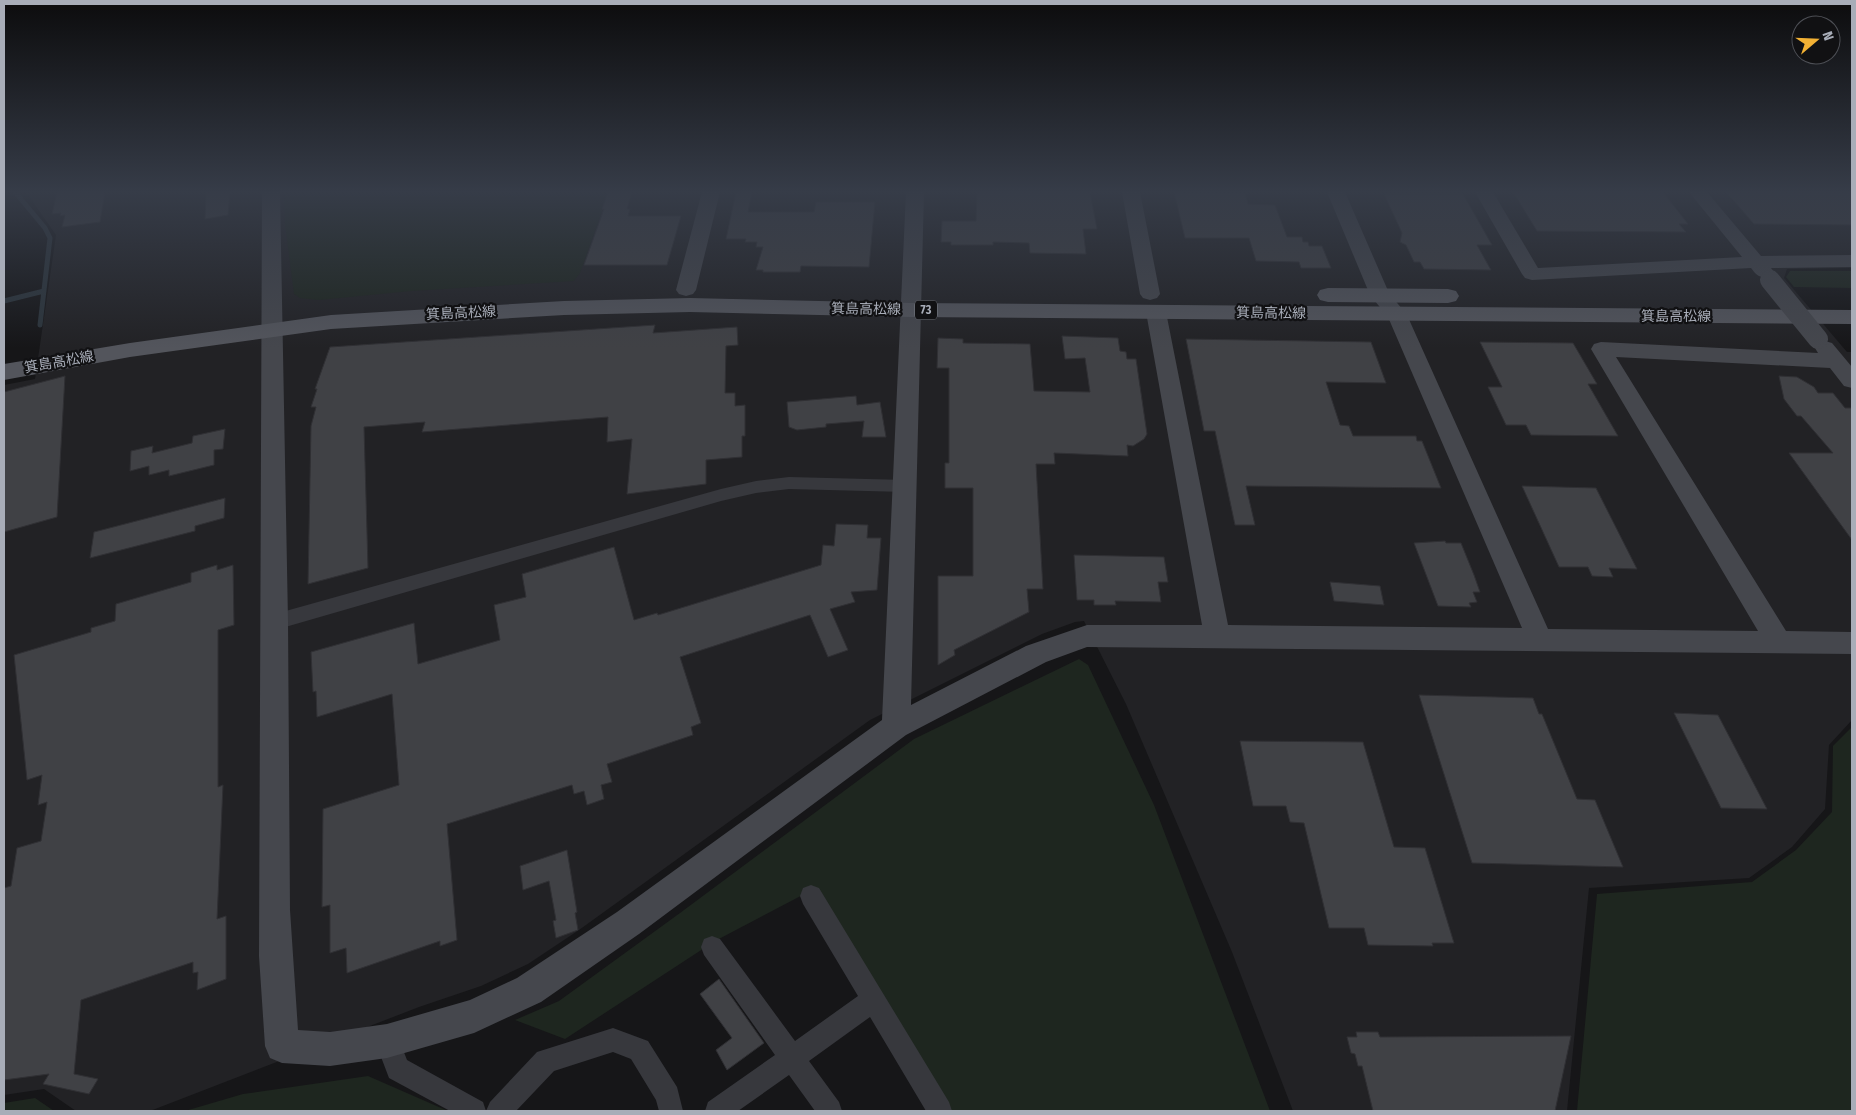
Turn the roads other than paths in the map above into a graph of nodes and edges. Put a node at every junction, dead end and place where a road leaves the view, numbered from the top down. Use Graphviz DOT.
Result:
graph roads {
  1 [pos="271,244"];
  2 [pos="698,244"];
  3 [pos="914,244"];
  4 [pos="1142,244"];
  5 [pos="1362,244"];
  6 [pos="1370,244"];
  7 [pos="1514,244"];
  8 [pos="1741,244"];
  9 [pos="1852,261"];
  10 [pos="1756,262"];
  11 [pos="686,290"];
  12 [pos="912,301"];
  13 [pos="1852,301"];
  14 [pos="1391,302"];
  15 [pos="1154,303"];
  16 [pos="1852,317"];
  17 [pos="271,325"];
  18 [pos="4,359"];
  19 [pos="1836,361"];
  20 [pos="4,372"];
  21 [pos="1852,381"];
  22 [pos="906,486"];
  23 [pos="275,622"];
  24 [pos="1217,636"];
  25 [pos="1540,640"];
  26 [pos="1852,642"];
  27 [pos="1779,643"];
  28 [pos="896,726"];
  29 [pos="812,896"];
  30 [pos="712,947"];
  31 [pos="873,1000"];
  32 [pos="387,1041"];
  33 [pos="791,1058"];
  34 [pos="474,1111"];
  35 [pos="499,1111"];
  36 [pos="671,1111"];
  37 [pos="718,1111"];
  38 [pos="830,1111"];
  39 [pos="940,1111"];
  1 -- 17 [label="street"];
  2 -- 11 [label="street"];
  3 -- 12 [label="street"];
  4 -- 15 [label="street"];
  5 -- 14 [label="street"];
  6 -- 14 [label="street"];
  7 -- 10 [label="street"];
  8 -- 10 [label="street"];
  9 -- 10 [label="street"];
  10 -- 19 [label="street, bridge"];
  11 -- 12 [label="main road, 箕島高松線 / 73"];
  11 -- 17 [label="main road, 箕島高松線 / 73"];
  12 -- 15 [label="main road, 箕島高松線 / 73"];
  12 -- 17 [label="main road, 箕島高松線 / 73"];
  12 -- 22 [label="street"];
  13 -- 14 [label="main road, 箕島高松線 / 73"];
  14 -- 15 [label="main road, 箕島高松線 / 73"];
  14 -- 16 [label="main road, 箕島高松線 / 73"];
  14 -- 25 [label="street"];
  15 -- 24 [label="street"];
  17 -- 18 [label="main road, 箕島高松線 / 73"];
  17 -- 20 [label="main road, 箕島高松線 / 73"];
  17 -- 23 [label="street"];
  19 -- 21 [label="street"];
  19 -- 27 [label="street"];
  22 -- 23 [label="street"];
  22 -- 28 [label="street"];
  23 -- 32 [label="street"];
  24 -- 25 [label="street"];
  24 -- 28 [label="street"];
  25 -- 27 [label="street"];
  26 -- 27 [label="street"];
  28 -- 32 [label="street"];
  29 -- 31 [label="street"];
  30 -- 33 [label="street"];
  31 -- 33 [label="street"];
  31 -- 39 [label="street"];
  32 -- 34 [label="street"];
  33 -- 37 [label="street"];
  33 -- 38 [label="street"];
  35 -- 36 [label="street"];
}
